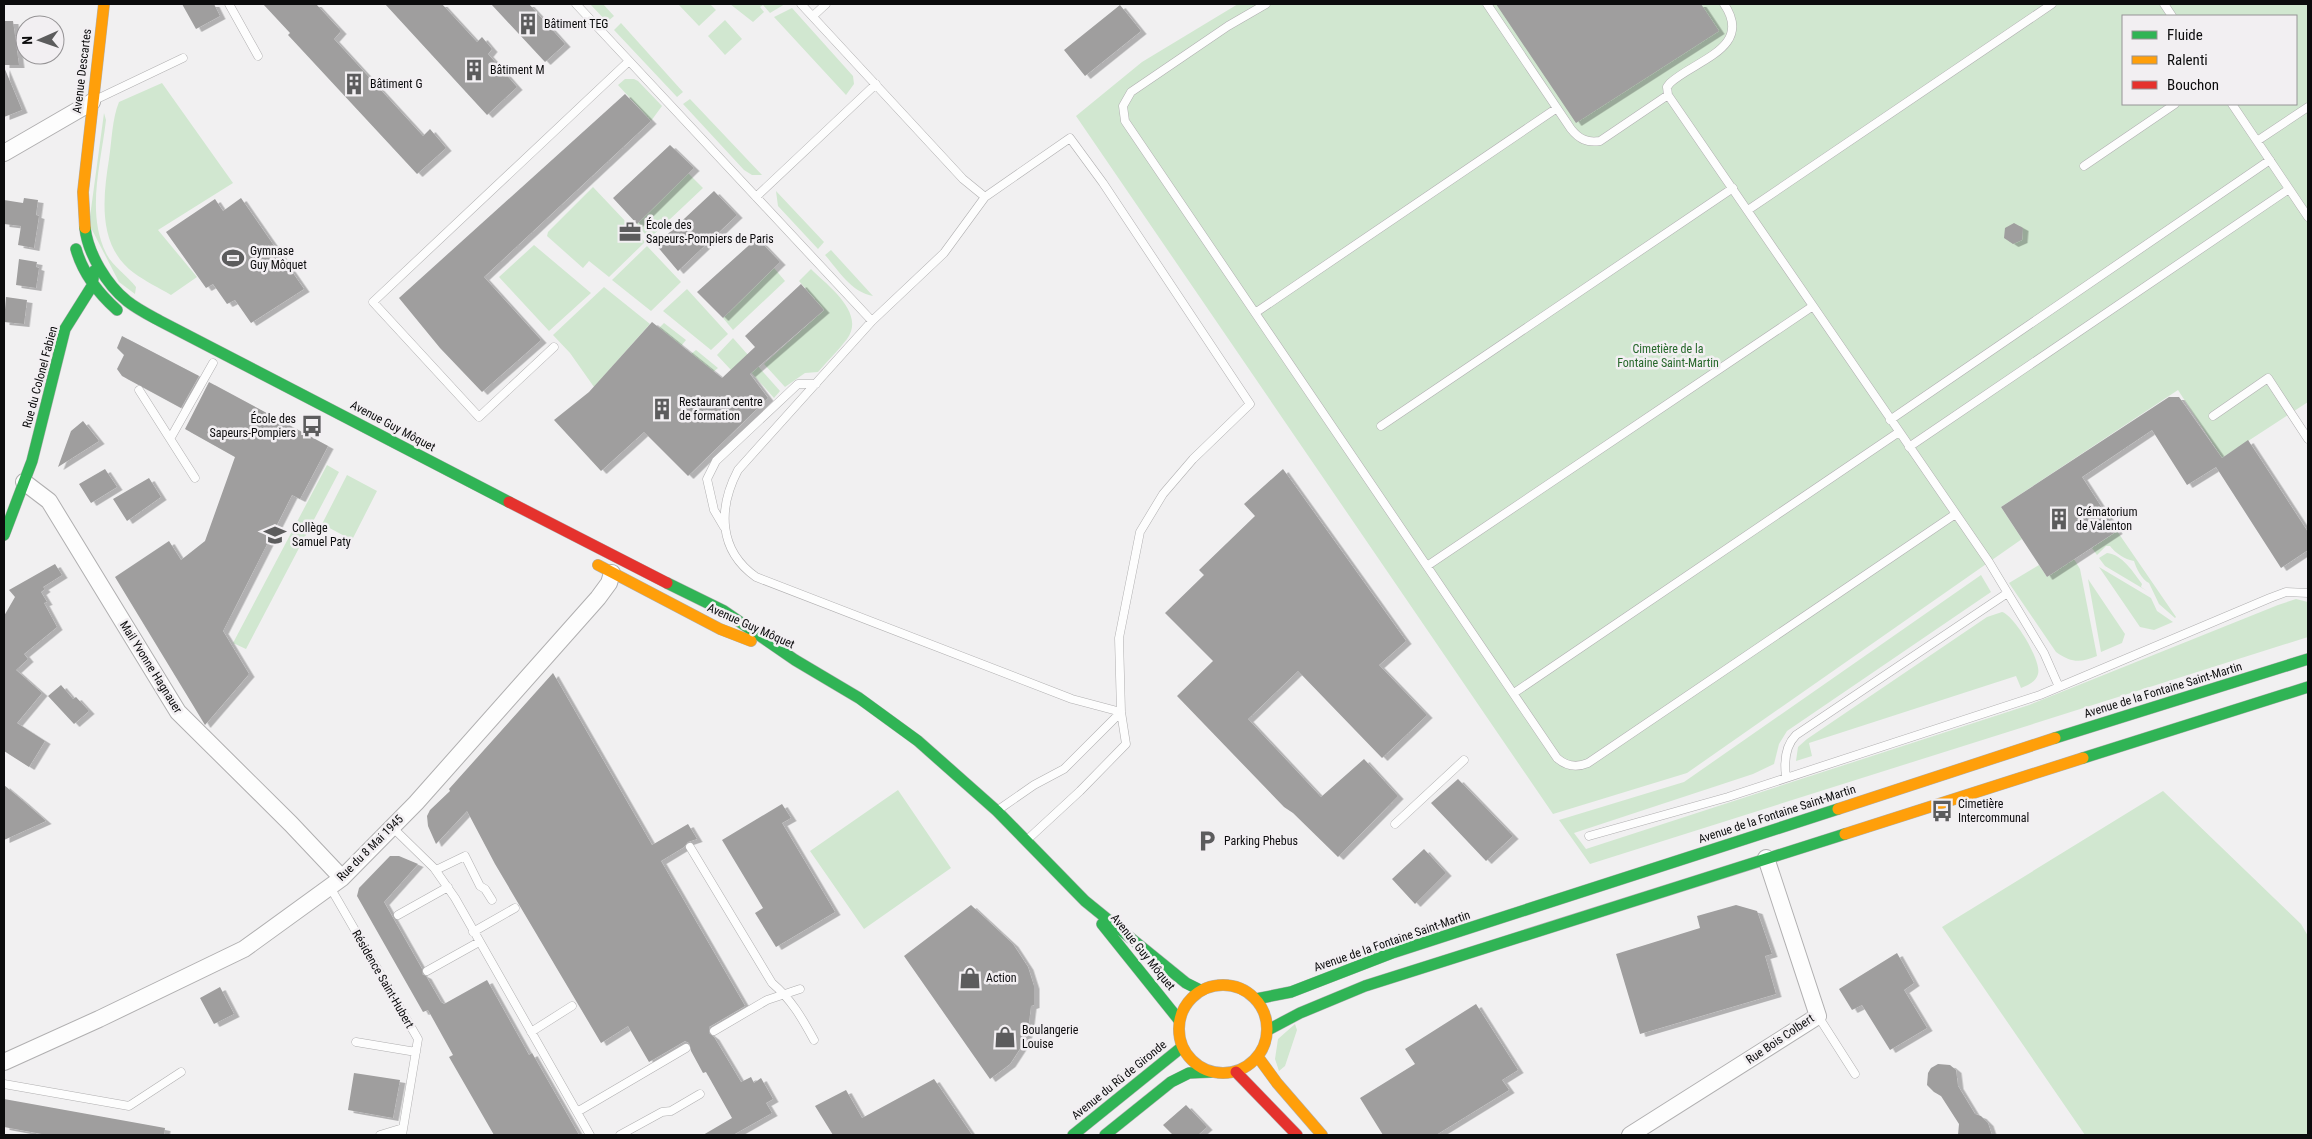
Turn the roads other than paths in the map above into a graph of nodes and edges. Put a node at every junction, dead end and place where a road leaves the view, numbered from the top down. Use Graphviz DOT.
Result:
graph roads {
  1 [pos="104,4"];
  2 [pos="229,4"];
  3 [pos="576,4"];
  4 [pos="802,4"];
  5 [pos="826,4"];
  6 [pos="1266,4"];
  7 [pos="1487,4"];
  8 [pos="1724,4"];
  9 [pos="2052,4"];
  10 [pos="2164,4"];
  11 [pos="2171,15"];
  12 [pos="813,16"];
  13 [pos="258,56"];
  14 [pos="183,58"];
  15 [pos="629,61"];
  16 [pos="876,84"];
  17 [pos="1668,95"];
  18 [pos="92,102"];
  19 [pos="2175,105"];
  20 [pos="2233,105"];
  21 [pos="2308,107"];
  22 [pos="1557,108"];
  23 [pos="2257,141"];
  24 [pos="87,142"];
  25 [pos="4,153"];
  26 [pos="2270,160"];
  27 [pos="2084,166"];
  28 [pos="1733,188"];
  29 [pos="2289,189"];
  30 [pos="756,197"];
  31 [pos="985,197"];
  32 [pos="1748,210"];
  33 [pos="2308,217"];
  34 [pos="96,260"];
  35 [pos="92,286"];
  36 [pos="116,291"];
  37 [pos="1813,306"];
  38 [pos="1255,313"];
  39 [pos="872,321"];
  40 [pos="165,337"];
  41 [pos="554,347"];
  42 [pos="213,363"];
  43 [pos="816,384"];
  44 [pos="139,390"];
  45 [pos="298,406"];
  46 [pos="2214,416"];
  47 [pos="1890,420"];
  48 [pos="1381,426"];
  49 [pos="339,428"];
  50 [pos="1898,432"];
  51 [pos="170,439"];
  52 [pos="2308,439"];
  53 [pos="1909,447"];
  54 [pos="195,478"];
  55 [pos="24,482"];
  56 [pos="1954,515"];
  57 [pos="726,531"];
  58 [pos="4,535"];
  59 [pos="591,561"];
  60 [pos="1427,566"];
  61 [pos="612,573"];
  62 [pos="2308,593"];
  63 [pos="2006,594"];
  64 [pos="2308,659"];
  65 [pos="795,660"];
  66 [pos="2308,683"];
  67 [pos="2059,687"];
  68 [pos="2308,687"];
  69 [pos="1514,693"];
  70 [pos="2275,696"];
  71 [pos="1120,712"];
  72 [pos="1464,760"];
  73 [pos="1786,777"];
  74 [pos="997,811"];
  75 [pos="1858,816"];
  76 [pos="1395,824"];
  77 [pos="392,827"];
  78 [pos="1589,836"];
  79 [pos="1758,836"];
  80 [pos="1026,840"];
  81 [pos="690,848"];
  82 [pos="1766,858"];
  83 [pos="436,870"];
  84 [pos="336,883"];
  85 [pos="448,887"];
  86 [pos="492,900"];
  87 [pos="1085,901"];
  88 [pos="515,908"];
  89 [pos="398,915"];
  90 [pos="474,932"];
  91 [pos="479,942"];
  92 [pos="427,972"];
  93 [pos="800,989"];
  94 [pos="1200,990"];
  95 [pos="784,994"];
  96 [pos="1256,998"];
  97 [pos="572,1006"];
  98 [pos="1818,1016"];
  99 [pos="1179,1020"];
  100 [pos="1268,1030"];
  101 [pos="714,1031"];
  102 [pos="531,1032"];
  103 [pos="814,1040"];
  104 [pos="356,1042"];
  105 [pos="1182,1047"];
  106 [pos="686,1048"];
  107 [pos="416,1052"];
  108 [pos="1258,1057"];
  109 [pos="4,1062"];
  110 [pos="182,1072"];
  111 [pos="1211,1072"];
  112 [pos="1236,1072"];
  113 [pos="1855,1074"];
  114 [pos="4,1084"];
  115 [pos="700,1094"];
  116 [pos="577,1112"];
  117 [pos="403,1132"];
  118 [pos="380,1135"];
  119 [pos="590,1135"];
  120 [pos="620,1135"];
  121 [pos="1073,1135"];
  122 [pos="1105,1135"];
  123 [pos="1297,1135"];
  124 [pos="1322,1135"];
  125 [pos="1630,1135"];
  1 -- 18 [label="main road, Avenue Descartes"];
  2 -- 13 [label="lane"];
  3 -- 15 [label="lane"];
  4 -- 12 [label="lane"];
  5 -- 12 [label="lane"];
  6 -- 38 [label="lane"];
  7 -- 22 [label="lane"];
  8 -- 17 [label="lane"];
  9 -- 32 [label="lane"];
  10 -- 11 [label="lane"];
  12 -- 16 [label="lane"];
  14 -- 18 [label="lane"];
  15 -- 30 [label="lane"];
  15 -- 41 [label="lane"];
  16 -- 30 [label="lane"];
  16 -- 31 [label="lane"];
  17 -- 22 [label="lane"];
  17 -- 28 [label="lane"];
  18 -- 24 [label="main road, Avenue Descartes"];
  18 -- 25 [label="street"];
  19 -- 27 [label="lane"];
  20 -- 23 [label="lane"];
  21 -- 23 [label="lane"];
  22 -- 38 [label="lane"];
  23 -- 26 [label="lane"];
  24 -- 34 [label="main road, Avenue Guy Môquet"];
  24 -- 35 [label="main road"];
  26 -- 29 [label="lane"];
  26 -- 47 [label="lane"];
  28 -- 32 [label="lane"];
  28 -- 48 [label="lane"];
  29 -- 33 [label="lane"];
  29 -- 53 [label="lane"];
  30 -- 39 [label="lane"];
  31 -- 39 [label="lane"];
  31 -- 71 [label="lane"];
  32 -- 37 [label="lane"];
  34 -- 35 [label="main road"];
  34 -- 36 [label="main road, Avenue Guy Môquet"];
  35 -- 36 [label="main road"];
  35 -- 40 [label="main road"];
  35 -- 55 [label="main road, Rue du Colonel Fabien"];
  36 -- 65 [label="main road, Avenue Guy Môquet"];
  37 -- 47 [label="lane"];
  37 -- 60 [label="lane"];
  38 -- 60 [label="lane"];
  39 -- 43 [label="lane"];
  42 -- 51 [label="lane"];
  43 -- 57 [label="lane"];
  43 -- 57 [label="lane"];
  44 -- 51 [label="lane"];
  45 -- 49 [label="main road"];
  46 -- 52 [label="lane"];
  47 -- 50 [label="lane"];
  50 -- 53 [label="lane"];
  50 -- 69 [label="lane"];
  51 -- 54 [label="lane"];
  53 -- 56 [label="lane"];
  55 -- 58 [label="main road, Rue du Colonel Fabien"];
  55 -- 84 [label="street, Mail Yvonne Hagnauer"];
  56 -- 63 [label="lane"];
  56 -- 69 [label="lane"];
  57 -- 71 [label="lane"];
  59 -- 61 [label="main road, Avenue Guy Môquet"];
  60 -- 69 [label="lane"];
  61 -- 65 [label="main road, Avenue Guy Môquet"];
  61 -- 77 [label="street, Rue du 8 Mai 1945"];
  62 -- 67 [label="lane"];
  63 -- 67 [label="lane"];
  63 -- 73 [label="lane"];
  64 -- 75 [label="main road, Avenue de la Fontaine Saint-Martin"];
  65 -- 74 [label="main road, Avenue Guy Môquet"];
  66 -- 70 [label="main road"];
  67 -- 73 [label="lane"];
  68 -- 70 [label="main road, Avenue de la Fontaine Saint-Martin"];
  70 -- 75 [label="main road, Avenue de la Fontaine Saint-Martin"];
  71 -- 74 [label="lane"];
  71 -- 80 [label="lane"];
  72 -- 76 [label="lane"];
  73 -- 78 [label="lane"];
  74 -- 80 [label="main road, Avenue Guy Môquet"];
  75 -- 79 [label="main road, Avenue de la Fontaine Saint-Martin"];
  75 -- 82 [label="main road, Avenue de la Fontaine Saint-Martin"];
  77 -- 83 [label="lane"];
  77 -- 84 [label="street, Rue du 8 Mai 1945"];
  79 -- 82 [label="main road"];
  79 -- 96 [label="main road, Avenue de la Fontaine Saint-Martin"];
  80 -- 87 [label="main road, Avenue Guy Môquet"];
  81 -- 95 [label="lane"];
  82 -- 98 [label="street, Rue Bois Colbert"];
  82 -- 100 [label="main road, Avenue de la Fontaine Saint-Martin"];
  83 -- 85 [label="lane"];
  83 -- 86 [label="lane"];
  84 -- 107 [label="lane, Résidence Saint-Hubert"];
  84 -- 109 [label="street, Rue du 8 Mai 1945"];
  85 -- 89 [label="lane"];
  85 -- 90 [label="lane"];
  87 -- 94 [label="main road, Avenue Guy Môquet"];
  87 -- 99 [label="main road, Avenue Guy Môquet"];
  88 -- 90 [label="lane"];
  90 -- 91 [label="lane"];
  91 -- 92 [label="lane"];
  91 -- 102 [label="lane"];
  93 -- 95 [label="lane"];
  94 -- 96 [label="main road"];
  94 -- 99 [label="main road"];
  95 -- 101 [label="lane"];
  95 -- 103 [label="lane"];
  96 -- 100 [label="main road"];
  97 -- 102 [label="lane"];
  98 -- 113 [label="lane"];
  98 -- 125 [label="street, Rue Bois Colbert"];
  99 -- 105 [label="main road"];
  100 -- 108 [label="main road"];
  102 -- 116 [label="lane"];
  104 -- 107 [label="lane"];
  105 -- 111 [label="main road"];
  105 -- 121 [label="main road, Avenue du Rû de Gironde"];
  106 -- 116 [label="lane"];
  107 -- 117 [label="lane, Résidence Saint-Hubert"];
  108 -- 112 [label="main road"];
  108 -- 124 [label="main road"];
  110 -- 114 [label="lane"];
  111 -- 112 [label="main road"];
  111 -- 122 [label="main road"];
  112 -- 123 [label="main road"];
  115 -- 120 [label="lane"];
  116 -- 119 [label="lane"];
  117 -- 118 [label="lane"];
}
